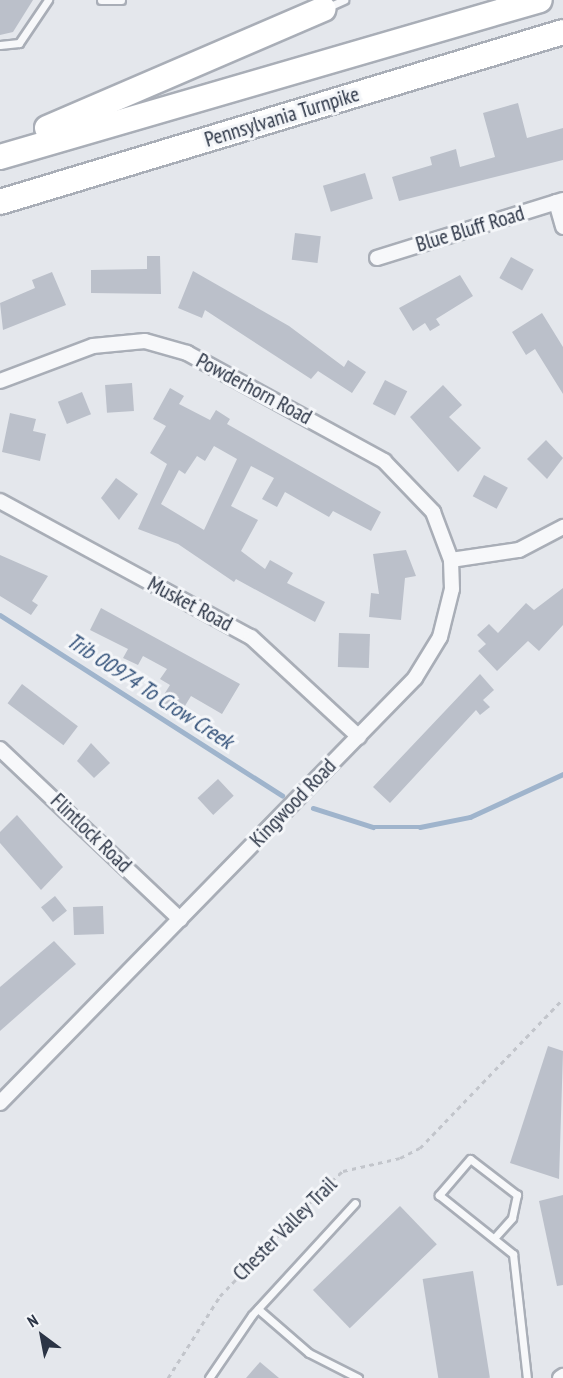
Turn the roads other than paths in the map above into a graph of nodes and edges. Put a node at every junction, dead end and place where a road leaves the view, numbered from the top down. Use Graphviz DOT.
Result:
graph roads {
  1 [pos="48,0"];
  2 [pos="101,0"];
  3 [pos="121,0"];
  4 [pos="540,0"];
  5 [pos="332,3"];
  6 [pos="563,32"];
  7 [pos="1,45"];
  8 [pos="0,147"];
  9 [pos="0,157"];
  10 [pos="559,201"];
  11 [pos="0,202"];
  12 [pos="563,227"];
  13 [pos="377,258"];
  14 [pos="0,381"];
  15 [pos="0,501"];
  16 [pos="563,527"];
  17 [pos="451,560"];
  18 [pos="359,737"];
  19 [pos="0,749"];
  20 [pos="180,919"];
  21 [pos="0,1103"];
  22 [pos="355,1203"];
  23 [pos="496,1236"];
  24 [pos="258,1309"];
  25 [pos="209,1378"];
  26 [pos="358,1378"];
  27 [pos="527,1378"];
  1 -- 7 [label="lane"];
  2 -- 3 [label="lane"];
  4 -- 9 [label="highway, Pennsylvania Turnpike"];
  5 -- 8 [label="highway"];
  6 -- 11 [label="highway, Pennsylvania Turnpike"];
  10 -- 12 [label="street"];
  10 -- 13 [label="street, Blue Bluff Road"];
  14 -- 17 [label="street, Powderhorn Road"];
  15 -- 18 [label="street, Musket Road"];
  16 -- 17 [label="street"];
  17 -- 18 [label="street, Kingwood Road"];
  18 -- 20 [label="street, Kingwood Road"];
  19 -- 20 [label="street, Flintlock Road"];
  20 -- 21 [label="street, Kingwood Road"];
  22 -- 24 [label="lane"];
  23 -- 23 [label="lane"];
  23 -- 27 [label="lane"];
  24 -- 25 [label="lane"];
  24 -- 26 [label="lane"];
}
